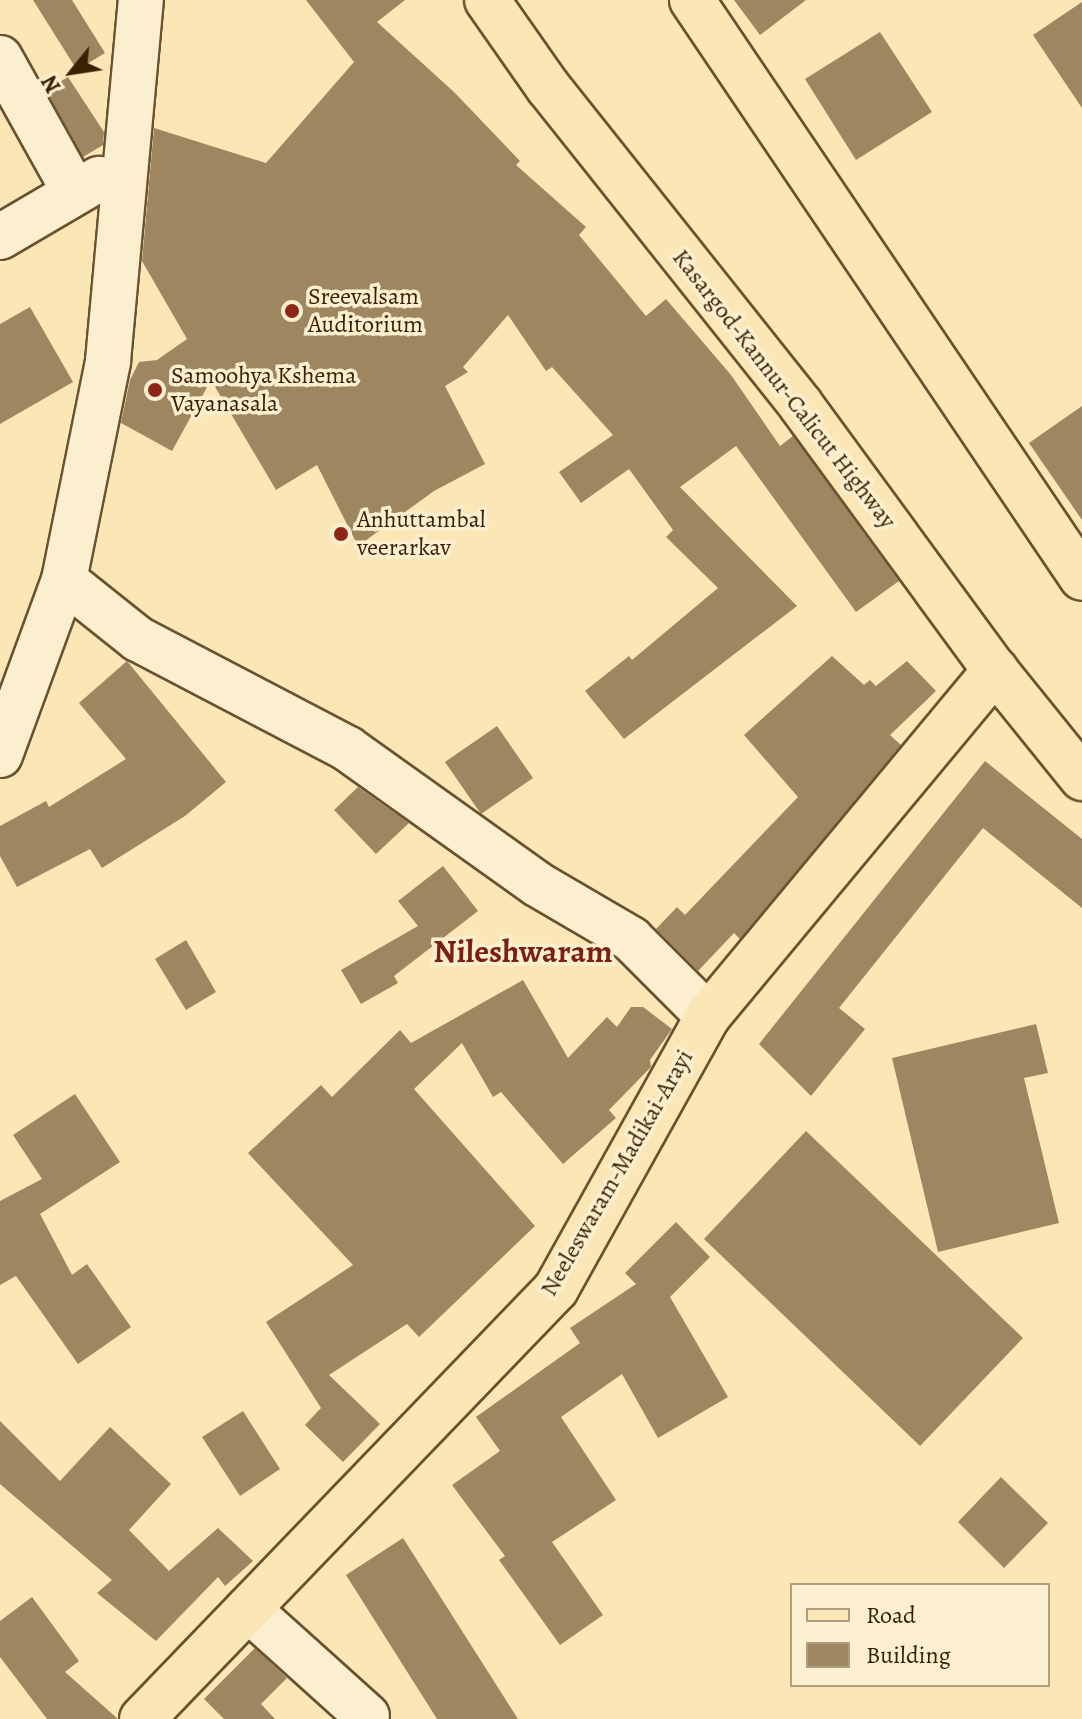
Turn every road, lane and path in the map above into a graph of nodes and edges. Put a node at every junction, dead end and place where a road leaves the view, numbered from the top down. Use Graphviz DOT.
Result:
graph roads {
  1 [pos="141,0"];
  2 [pos="487,0"];
  3 [pos="692,0"];
  4 [pos="0,58"];
  5 [pos="129,162"];
  6 [pos="75,193"];
  7 [pos="0,237"];
  8 [pos="1082,578"];
  9 [pos="64,580"];
  10 [pos="995,670"];
  11 [pos="0,755"];
  12 [pos="1082,778"];
  13 [pos="708,1016"];
  14 [pos="248,1609"];
  15 [pos="367,1716"];
  16 [pos="142,1719"];
  1 -- 5 [label="street"];
  2 -- 10 [label="main road, Kasargod-Kannur-Calicut Highway"];
  3 -- 8 [label="main road"];
  4 -- 6 [label="street"];
  5 -- 6 [label="street"];
  5 -- 9 [label="street"];
  6 -- 7 [label="street"];
  9 -- 11 [label="street"];
  9 -- 13 [label="street"];
  10 -- 12 [label="main road, Kasargod-Kannur-Calicut Highway"];
  10 -- 13 [label="main road, Neeleswaram-Madikai-Arayi"];
  13 -- 14 [label="main road, Neeleswaram-Madikai-Arayi"];
  14 -- 15 [label="street"];
  14 -- 16 [label="main road, Neeleswaram-Madikai-Arayi"];
}
